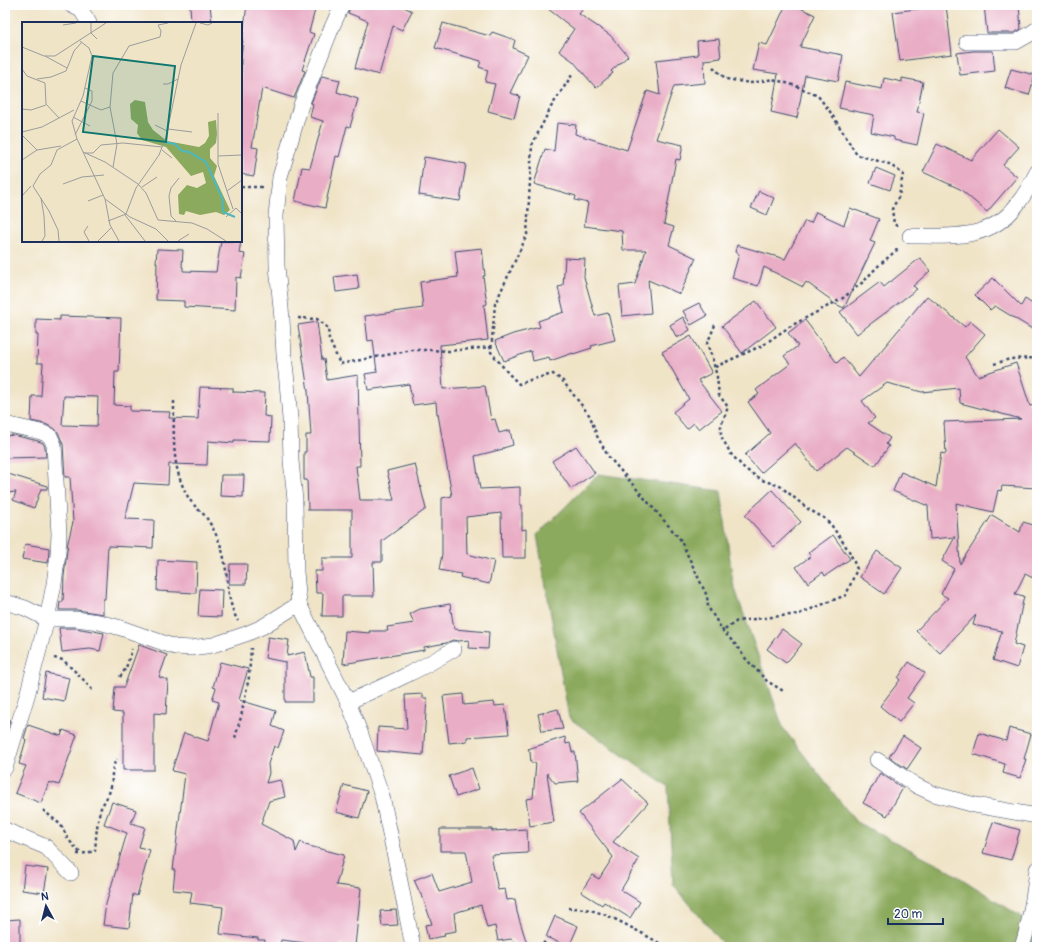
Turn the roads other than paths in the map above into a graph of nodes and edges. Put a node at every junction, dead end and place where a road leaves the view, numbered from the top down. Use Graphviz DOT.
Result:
graph roads {
  1 [pos="71,5"];
  2 [pos="342,5"];
  3 [pos="88,22"];
  4 [pos="1037,29"];
  5 [pos="967,42"];
  6 [pos="1037,172"];
  7 [pos="910,236"];
  8 [pos="5,424"];
  9 [pos="5,602"];
  10 [pos="299,604"];
  11 [pos="47,618"];
  12 [pos="454,649"];
  13 [pos="348,702"];
  14 [pos="877,760"];
  15 [pos="5,768"];
  16 [pos="1037,816"];
  17 [pos="5,830"];
  18 [pos="1037,869"];
  19 [pos="71,872"];
  20 [pos="413,947"];
  21 [pos="1022,947"];
  1 -- 3 [label="street"];
  2 -- 10 [label="street"];
  4 -- 5 [label="street"];
  6 -- 7 [label="street"];
  8 -- 11 [label="street"];
  9 -- 11 [label="street"];
  10 -- 11 [label="street"];
  10 -- 13 [label="street"];
  11 -- 15 [label="street"];
  12 -- 13 [label="street"];
  13 -- 20 [label="street"];
  14 -- 16 [label="street"];
  17 -- 19 [label="street"];
  18 -- 21 [label="street"];
}
